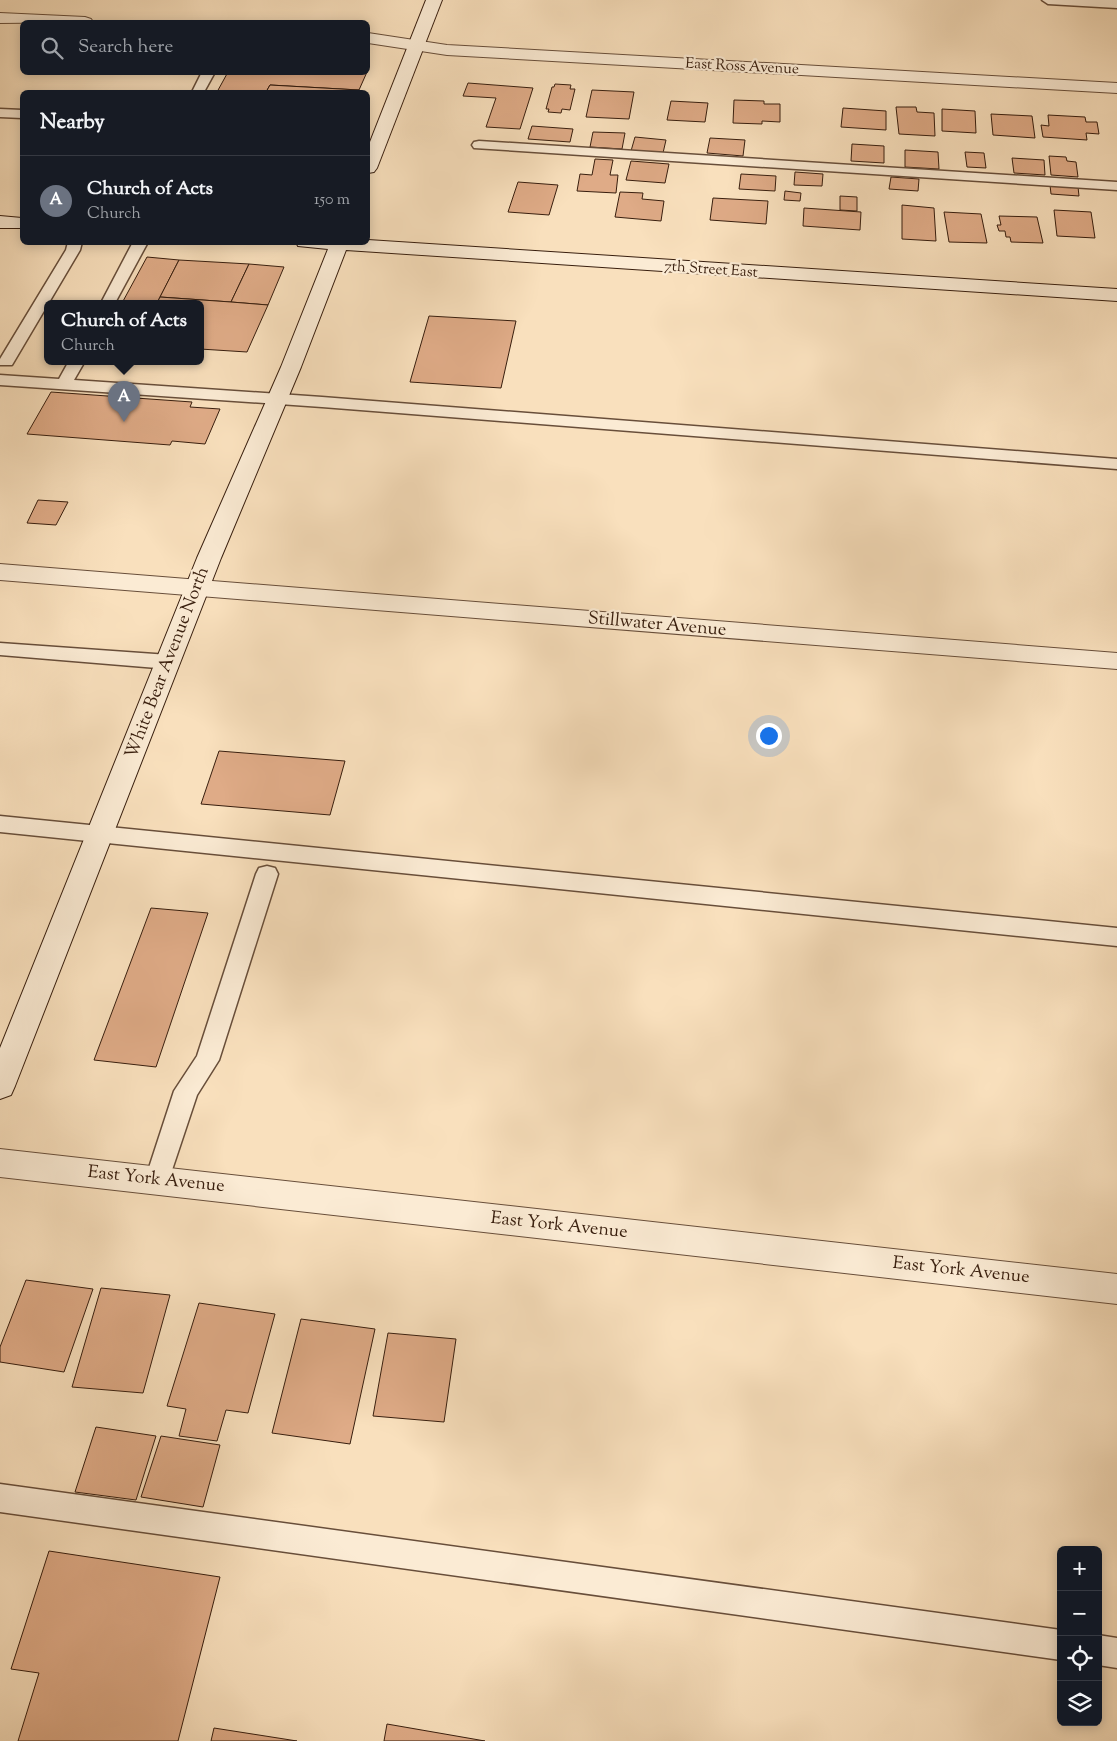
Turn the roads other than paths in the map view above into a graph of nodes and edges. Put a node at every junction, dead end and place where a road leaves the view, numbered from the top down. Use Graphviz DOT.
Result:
graph roads {
  1 [pos="434,0"];
  2 [pos="1048,0"];
  3 [pos="1117,4"];
  4 [pos="0,18"];
  5 [pos="43,20"];
  6 [pos="370,38"];
  7 [pos="417,44"];
  8 [pos="207,75"];
  9 [pos="1117,88"];
  10 [pos="199,90"];
  11 [pos="0,113"];
  12 [pos="20,114"];
  13 [pos="374,136"];
  14 [pos="479,144"];
  15 [pos="370,157"];
  16 [pos="1117,186"];
  17 [pos="0,222"];
  18 [pos="20,223"];
  19 [pos="74,245"];
  20 [pos="139,245"];
  21 [pos="340,245"];
  22 [pos="355,245"];
  23 [pos="1117,296"];
  24 [pos="110,300"];
  25 [pos="6,362"];
  26 [pos="75,365"];
  27 [pos="0,380"];
  28 [pos="64,384"];
  29 [pos="277,399"];
  30 [pos="1117,464"];
  31 [pos="0,572"];
  32 [pos="198,588"];
  33 [pos="0,648"];
  34 [pos="1117,661"];
  35 [pos="169,662"];
  36 [pos="0,824"];
  37 [pos="101,833"];
  38 [pos="267,874"];
  39 [pos="1117,937"];
  40 [pos="0,1086"];
  41 [pos="0,1163"];
  42 [pos="157,1180"];
  43 [pos="1117,1289"];
  44 [pos="0,1498"];
  45 [pos="1057,1644"];
  46 [pos="1102,1651"];
  47 [pos="1117,1653"];
  1 -- 7 [label="street"];
  2 -- 3 [label="lane"];
  4 -- 5 [label="street"];
  6 -- 7 [label="street, East Ross Avenue"];
  7 -- 9 [label="street, East Ross Avenue"];
  7 -- 13 [label="street"];
  8 -- 10 [label="lane"];
  11 -- 12 [label="lane"];
  13 -- 15 [label="street"];
  14 -- 16 [label="lane"];
  17 -- 18 [label="street"];
  19 -- 25 [label="lane"];
  20 -- 24 [label="lane"];
  21 -- 29 [label="street, White Bear Avenue North"];
  22 -- 23 [label="street, 7th Street East"];
  26 -- 28 [label="lane"];
  27 -- 28 [label="lane"];
  28 -- 29 [label="lane"];
  29 -- 30 [label="lane"];
  29 -- 32 [label="street, White Bear Avenue North"];
  31 -- 32 [label="street, Stillwater Avenue"];
  32 -- 34 [label="street, Stillwater Avenue"];
  32 -- 35 [label="street, White Bear Avenue North"];
  33 -- 35 [label="lane"];
  35 -- 37 [label="street, White Bear Avenue North"];
  36 -- 37 [label="lane"];
  37 -- 39 [label="lane"];
  37 -- 40 [label="street, White Bear Avenue North"];
  38 -- 42 [label="lane"];
  41 -- 42 [label="street, East York Avenue"];
  42 -- 43 [label="street, East York Avenue"];
  44 -- 45 [label="lane"];
  46 -- 47 [label="lane"];
}
